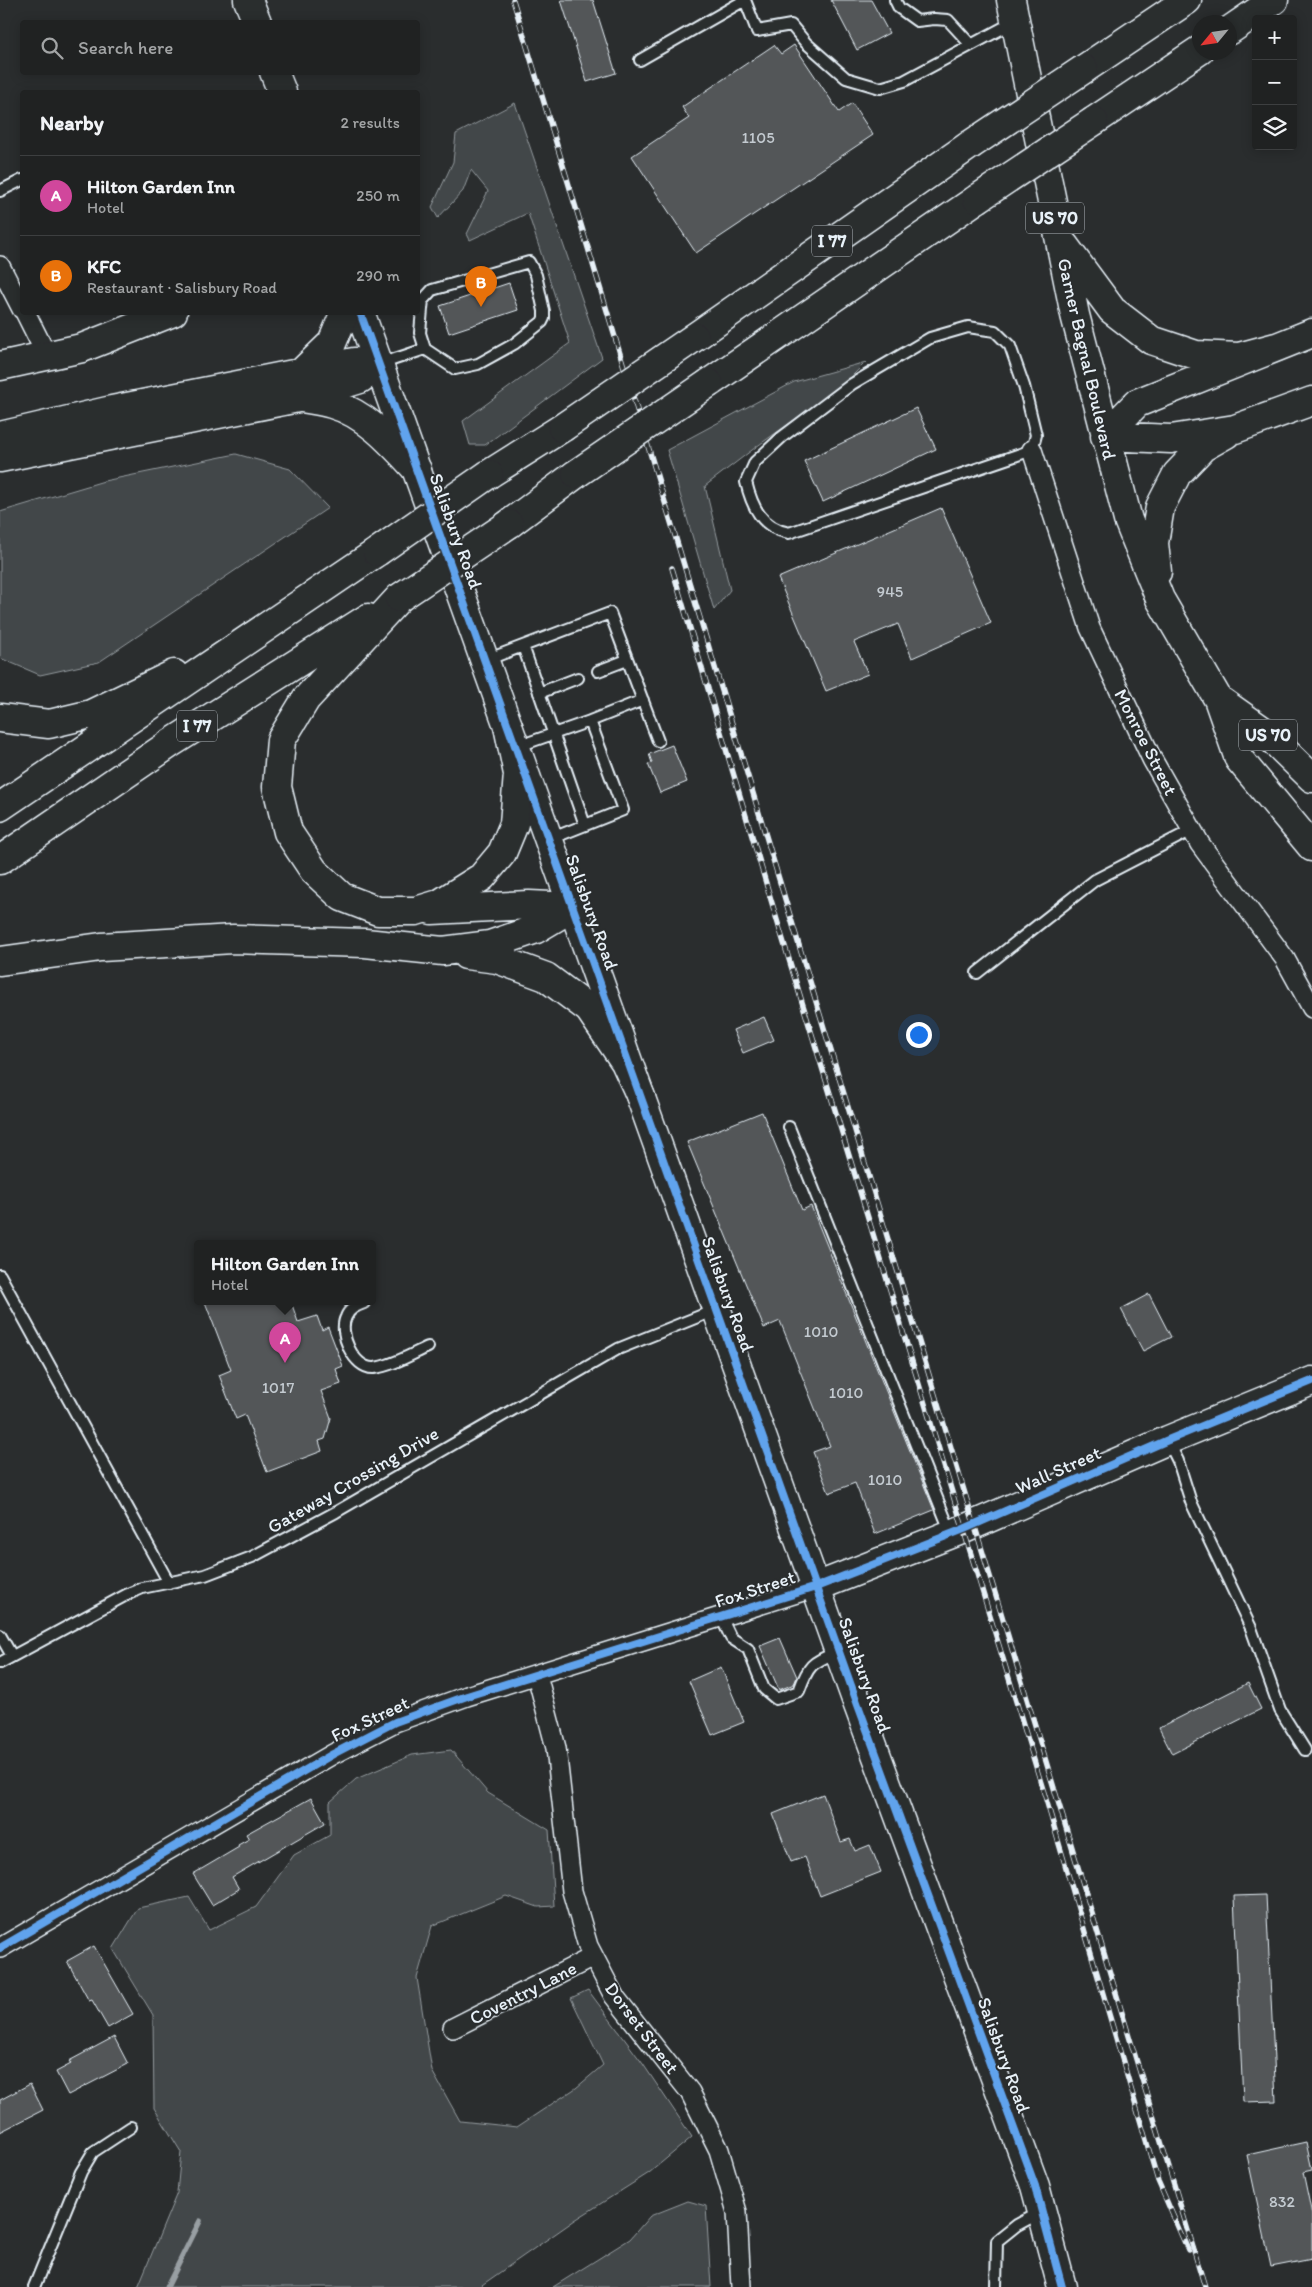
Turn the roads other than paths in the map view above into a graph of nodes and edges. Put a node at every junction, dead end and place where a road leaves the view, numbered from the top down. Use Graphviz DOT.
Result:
graph roads {
  1 [pos="248,0"];
  2 [pos="745,0"];
  3 [pos="895,0"];
  4 [pos="1156,0"];
  5 [pos="1187,0"];
  6 [pos="1274,0"];
  7 [pos="1291,0"];
  8 [pos="1013,11"];
  9 [pos="255,20"];
  10 [pos="1240,24"];
  11 [pos="971,45"];
  12 [pos="1192,55"];
  13 [pos="640,60"];
  14 [pos="1084,69"];
  15 [pos="275,75"];
  16 [pos="281,90"];
  17 [pos="20,181"];
  18 [pos="0,191"];
  19 [pos="1059,238"];
  20 [pos="0,266"];
  21 [pos="20,305"];
  22 [pos="26,315"];
  23 [pos="162,315"];
  24 [pos="343,315"];
  25 [pos="361,315"];
  26 [pos="1312,333"];
  27 [pos="1276,347"];
  28 [pos="425,349"];
  29 [pos="47,356"];
  30 [pos="379,365"];
  31 [pos="0,366"];
  32 [pos="300,385"];
  33 [pos="1312,402"];
  34 [pos="1235,429"];
  35 [pos="0,436"];
  36 [pos="1105,436"];
  37 [pos="1032,450"];
  38 [pos="0,458"];
  39 [pos="417,470"];
  40 [pos="321,591"];
  41 [pos="399,598"];
  42 [pos="1160,599"];
  43 [pos="523,646"];
  44 [pos="485,660"];
  45 [pos="627,660"];
  46 [pos="598,672"];
  47 [pos="578,678"];
  48 [pos="539,693"];
  49 [pos="1218,699"];
  50 [pos="643,700"];
  51 [pos="0,718"];
  52 [pos="590,721"];
  53 [pos="553,733"];
  54 [pos="512,736"];
  55 [pos="658,741"];
  56 [pos="1312,778"];
  57 [pos="0,807"];
  58 [pos="585,825"];
  59 [pos="1192,830"];
  60 [pos="549,839"];
  61 [pos="1312,847"];
  62 [pos="0,860"];
  63 [pos="573,907"];
  64 [pos="416,911"];
  65 [pos="443,951"];
  66 [pos="0,961"];
  67 [pos="978,974"];
  68 [pos="1312,1008"];
  69 [pos="641,1097"];
  70 [pos="789,1127"];
  71 [pos="0,1275"];
  72 [pos="362,1305"];
  73 [pos="716,1310"];
  74 [pos="428,1347"];
  75 [pos="1312,1381"];
  76 [pos="1168,1440"];
  77 [pos="951,1534"];
  78 [pos="169,1583"];
  79 [pos="816,1587"];
  80 [pos="722,1617"];
  81 [pos="0,1635"];
  82 [pos="839,1651"];
  83 [pos="12,1656"];
  84 [pos="0,1663"];
  85 [pos="537,1675"];
  86 [pos="1304,1750"];
  87 [pos="0,1948"];
  88 [pos="593,1957"];
  89 [pos="453,2028"];
  90 [pos="131,2127"];
  91 [pos="1042,2212"];
  92 [pos="34,2287"];
  93 [pos="742,2287"];
  94 [pos="996,2287"];
  95 [pos="1062,2287"];
  1 -- 9 [label="main road"];
  2 -- 11 [label="lane"];
  2 -- 13 [label="lane"];
  3 -- 11 [label="lane"];
  4 -- 14 [label="main road"];
  5 -- 14 [label="main road, I 77"];
  6 -- 10 [label="main road"];
  7 -- 10 [label="main road"];
  8 -- 11 [label="lane"];
  8 -- 19 [label="main road, Garner Bagnal Boulevard / US 70"];
  12 -- 41 [label="main road, I 77, bridge"];
  14 -- 40 [label="main road, I 77, bridge"];
  15 -- 16 [label="main road"];
  17 -- 18 [label="lane"];
  19 -- 27 [label="main road"];
  19 -- 36 [label="main road, Garner Bagnal Boulevard / US 70"];
  20 -- 21 [label="street"];
  22 -- 29 [label="street"];
  23 -- 29 [label="main road"];
  24 -- 32 [label="main road"];
  25 -- 30 [label="main road, Salisbury Road"];
  26 -- 27 [label="main road"];
  27 -- 36 [label="main road"];
  28 -- 28 [label="lane"];
  28 -- 30 [label="lane"];
  29 -- 31 [label="main road"];
  30 -- 32 [label="main road"];
  30 -- 39 [label="main road, Salisbury Road"];
  32 -- 35 [label="main road"];
  32 -- 38 [label="main road"];
  32 -- 39 [label="main road"];
  33 -- 34 [label="main road"];
  34 -- 36 [label="main road"];
  34 -- 42 [label="main road"];
  36 -- 42 [label="main road, Garner Bagnal Boulevard / US 70"];
  37 -- 37 [label="lane"];
  37 -- 59 [label="street, Monroe Street"];
  39 -- 44 [label="main road, Salisbury Road"];
  40 -- 51 [label="main road"];
  40 -- 57 [label="main road, I 77"];
  41 -- 62 [label="main road, I 77"];
  41 -- 64 [label="main road"];
  42 -- 49 [label="main road, Garner Bagnal Boulevard / US 70"];
  43 -- 44 [label="lane"];
  43 -- 45 [label="lane"];
  43 -- 48 [label="lane"];
  44 -- 54 [label="main road, Salisbury Road"];
  45 -- 46 [label="lane"];
  45 -- 50 [label="lane"];
  47 -- 48 [label="lane"];
  48 -- 53 [label="lane"];
  49 -- 56 [label="main road, Garner Bagnal Boulevard / US 70"];
  49 -- 61 [label="main road, Garner Bagnal Boulevard / US 70"];
  50 -- 52 [label="lane"];
  50 -- 55 [label="lane"];
  52 -- 53 [label="lane"];
  52 -- 58 [label="lane"];
  53 -- 54 [label="lane"];
  53 -- 58 [label="lane"];
  54 -- 60 [label="main road, Salisbury Road"];
  54 -- 64 [label="main road"];
  58 -- 60 [label="lane"];
  59 -- 67 [label="lane"];
  59 -- 68 [label="street, Monroe Street"];
  60 -- 63 [label="main road, Salisbury Road"];
  63 -- 64 [label="main road"];
  63 -- 65 [label="main road"];
  63 -- 69 [label="main road, Salisbury Road"];
  65 -- 66 [label="main road"];
  65 -- 69 [label="main road"];
  69 -- 73 [label="main road, Salisbury Road"];
  70 -- 77 [label="lane"];
  71 -- 78 [label="lane"];
  72 -- 74 [label="lane"];
  73 -- 78 [label="lane, Gateway Crossing Drive"];
  73 -- 79 [label="main road, Salisbury Road"];
  75 -- 76 [label="main road, Wall Street"];
  76 -- 77 [label="main road, Wall Street"];
  76 -- 86 [label="lane"];
  77 -- 79 [label="main road, Wall Street"];
  78 -- 83 [label="lane, Gateway Crossing Drive"];
  79 -- 80 [label="street, Fox Street"];
  79 -- 82 [label="main road, Salisbury Road"];
  80 -- 82 [label="lane"];
  80 -- 85 [label="street, Fox Street"];
  81 -- 83 [label="lane"];
  82 -- 91 [label="main road, Salisbury Road"];
  83 -- 84 [label="lane, Gateway Crossing Drive"];
  85 -- 87 [label="street, Fox Street"];
  85 -- 88 [label="street, Dorset Street"];
  88 -- 89 [label="street, Coventry Lane"];
  88 -- 93 [label="street, Dorset Street"];
  90 -- 92 [label="lane"];
  91 -- 94 [label="lane"];
  91 -- 95 [label="main road, Salisbury Road"];
}
